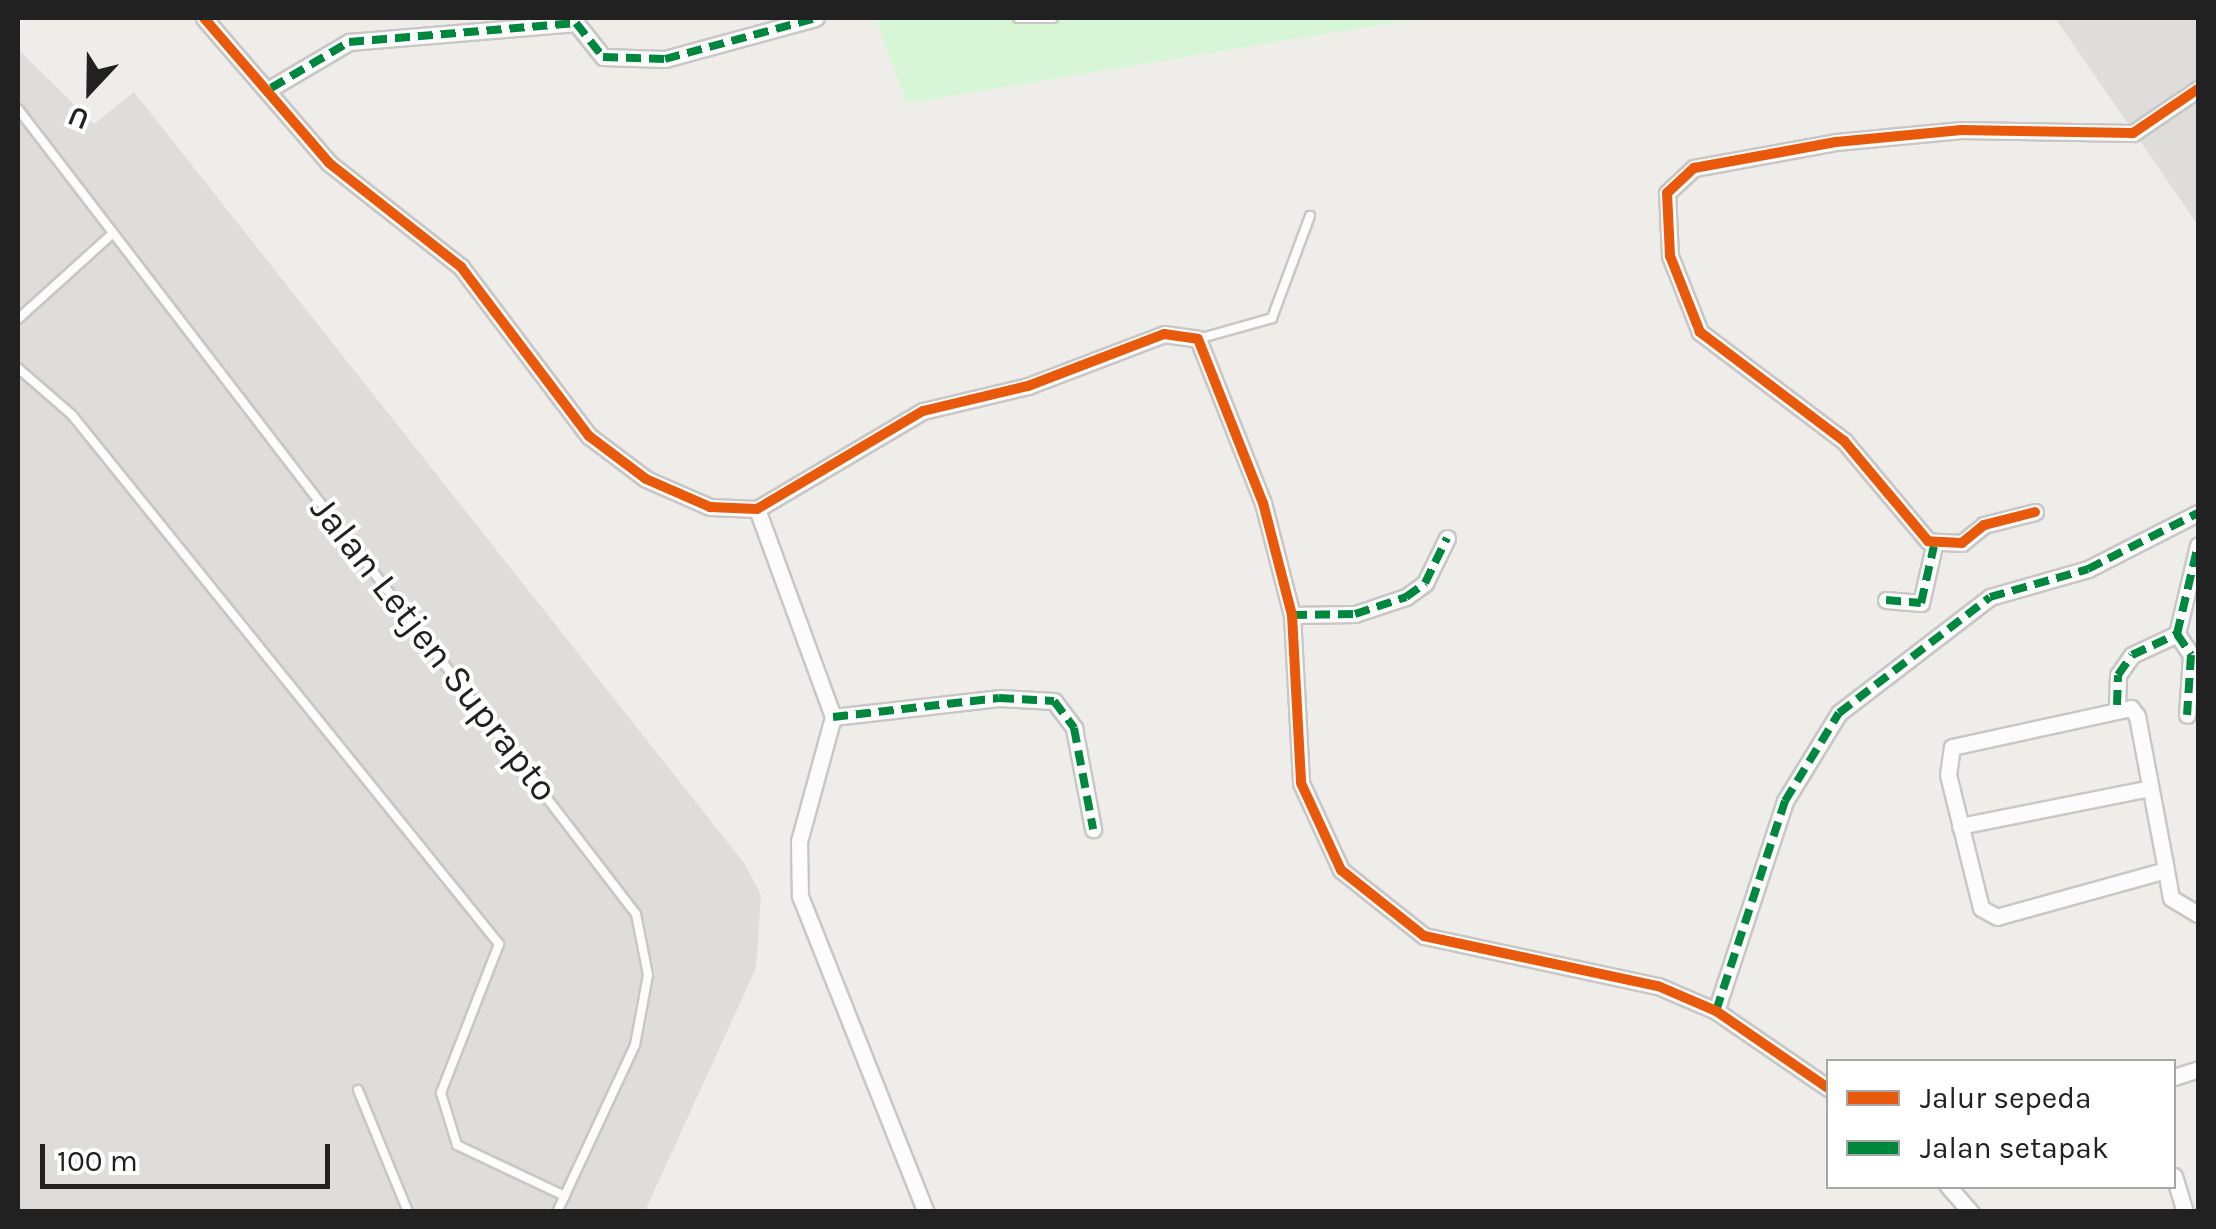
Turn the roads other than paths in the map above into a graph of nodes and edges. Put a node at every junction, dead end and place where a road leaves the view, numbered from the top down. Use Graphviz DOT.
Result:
graph roads {
  1 [pos="204,18"];
  2 [pos="816,18"];
  3 [pos="1018,18"];
  4 [pos="1053,18"];
  5 [pos="270,88"];
  6 [pos="2198,89"];
  7 [pos="18,110"];
  8 [pos="1310,216"];
  9 [pos="112,235"];
  10 [pos="18,319"];
  11 [pos="1198,340"];
  12 [pos="18,368"];
  13 [pos="756,509"];
  14 [pos="2035,512"];
  15 [pos="2198,513"];
  16 [pos="1447,538"];
  17 [pos="2198,545"];
  18 [pos="1934,546"];
  19 [pos="1886,600"];
  20 [pos="1292,615"];
  21 [pos="2176,634"];
  22 [pos="2117,705"];
  23 [pos="2187,715"];
  24 [pos="833,717"];
  25 [pos="2150,788"];
  26 [pos="1960,826"];
  27 [pos="1093,829"];
  28 [pos="2166,870"];
  29 [pos="2198,914"];
  30 [pos="1716,1011"];
  31 [pos="1826,1087"];
  32 [pos="358,1090"];
  33 [pos="2176,1183"];
  34 [pos="1951,1189"];
  35 [pos="565,1196"];
  36 [pos="408,1212"];
  37 [pos="558,1212"];
  38 [pos="926,1212"];
  39 [pos="1971,1212"];
  40 [pos="2185,1212"];
  1 -- 5 [label="street"];
  2 -- 5 [label="street"];
  3 -- 4 [label="lane"];
  5 -- 13 [label="street"];
  6 -- 18 [label="street"];
  7 -- 9 [label="lane, Jalan Letjen Suprapto"];
  8 -- 11 [label="lane"];
  9 -- 10 [label="lane"];
  9 -- 35 [label="lane, Jalan Letjen Suprapto"];
  11 -- 13 [label="street"];
  11 -- 20 [label="street"];
  12 -- 35 [label="lane"];
  13 -- 24 [label="street"];
  14 -- 18 [label="street"];
  15 -- 30 [label="street"];
  16 -- 20 [label="street"];
  17 -- 21 [label="street"];
  18 -- 19 [label="street"];
  20 -- 30 [label="street"];
  21 -- 22 [label="street"];
  21 -- 23 [label="street"];
  22 -- 25 [label="street"];
  22 -- 26 [label="street"];
  24 -- 27 [label="street"];
  24 -- 38 [label="street"];
  25 -- 26 [label="street"];
  25 -- 28 [label="street"];
  26 -- 28 [label="street"];
  28 -- 29 [label="street"];
  30 -- 31 [label="street"];
  32 -- 36 [label="lane"];
  33 -- 40 [label="street"];
  34 -- 39 [label="street"];
  35 -- 37 [label="lane, Jalan Letjen Suprapto"];
}
